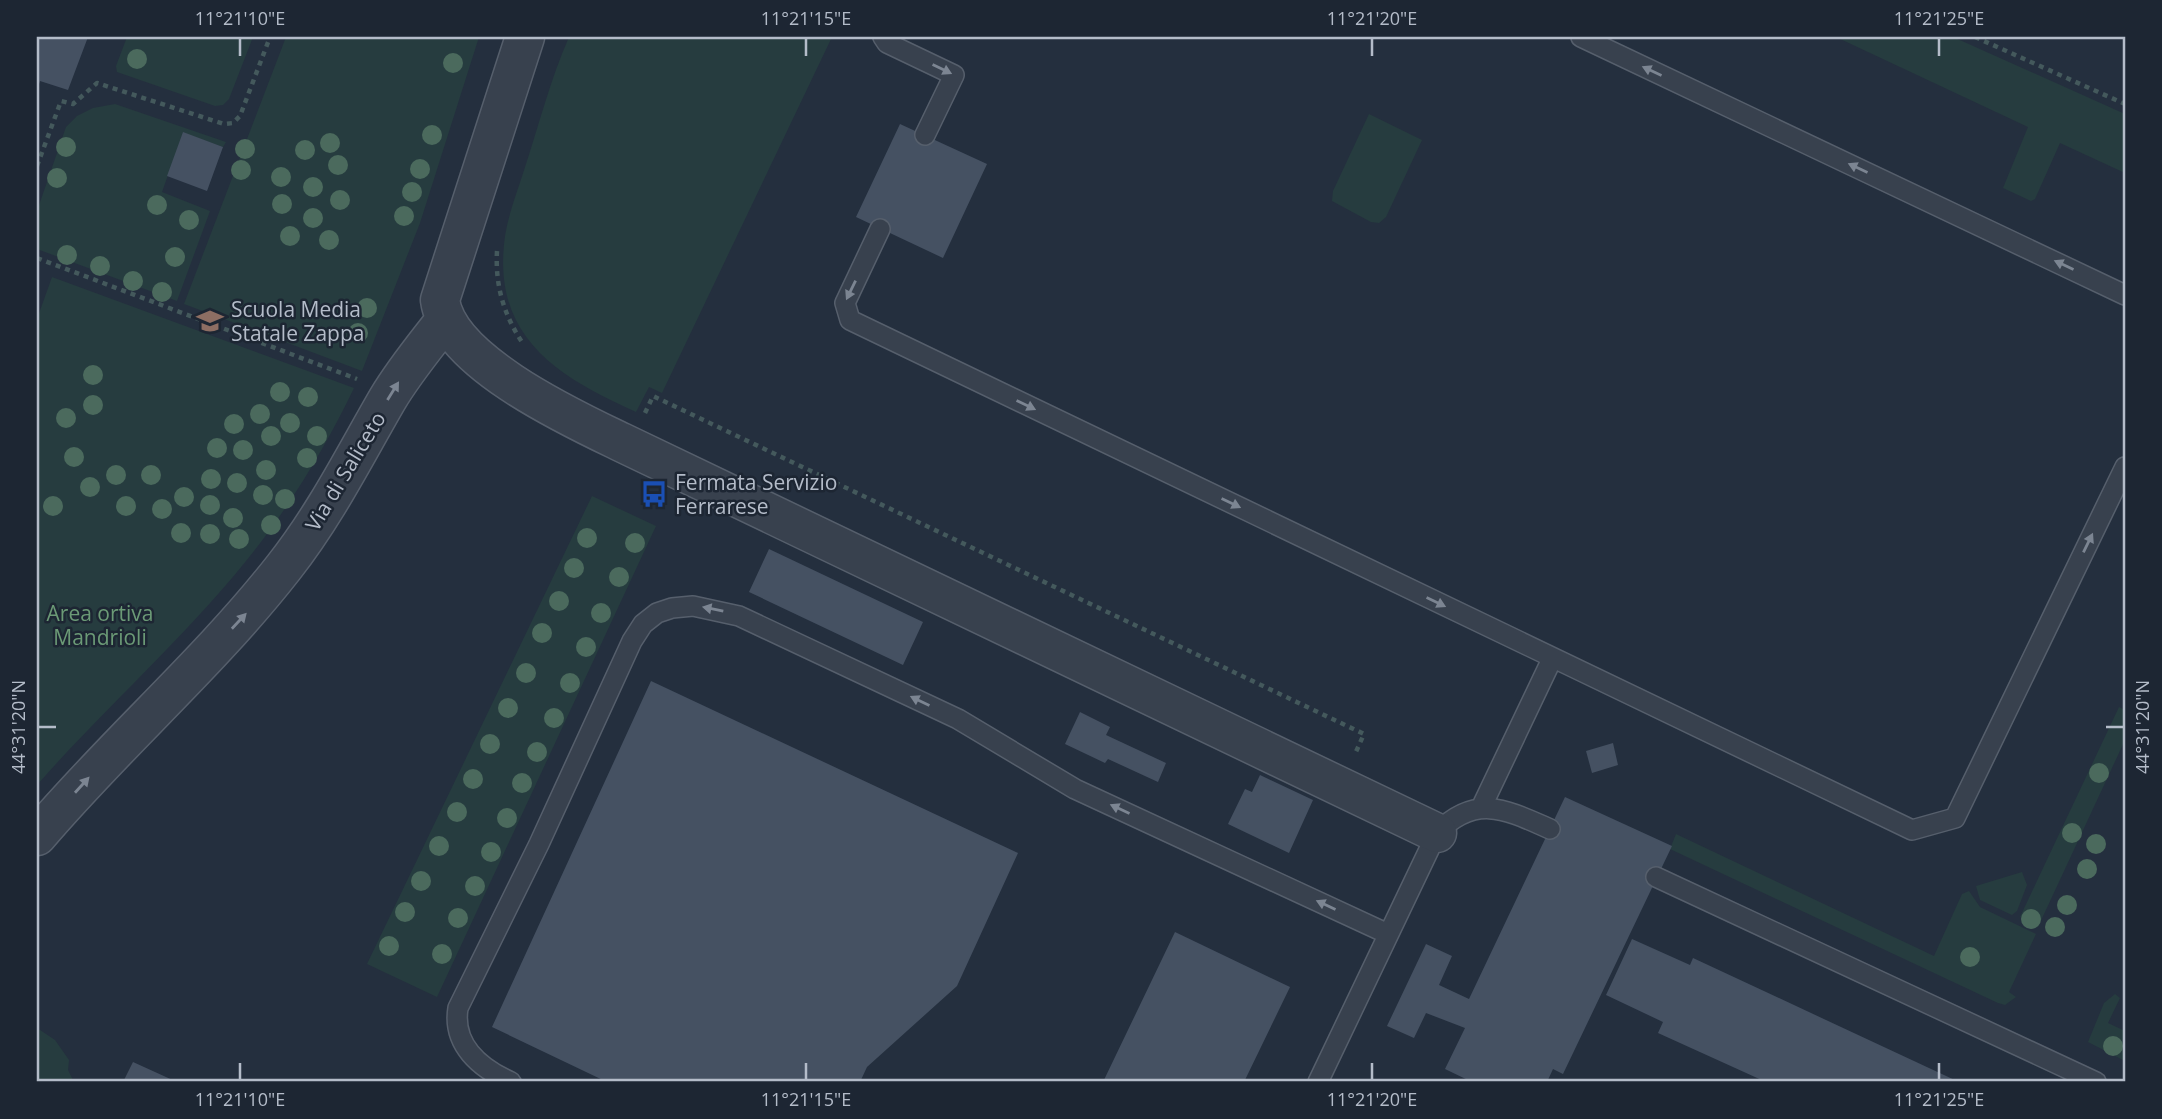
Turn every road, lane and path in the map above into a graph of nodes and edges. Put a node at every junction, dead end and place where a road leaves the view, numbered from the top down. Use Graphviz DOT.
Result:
graph roads {
  1 [pos="270,37"];
  2 [pos="525,37"];
  3 [pos="883,37"];
  4 [pos="1581,37"];
  5 [pos="1975,37"];
  6 [pos="2125,104"];
  7 [pos="925,135"];
  8 [pos="37,166"];
  9 [pos="880,229"];
  10 [pos="497,246"];
  11 [pos="37,258"];
  12 [pos="2125,295"];
  13 [pos="446,319"];
  14 [pos="528,350"];
  15 [pos="363,382"];
  16 [pos="641,420"];
  17 [pos="2125,467"];
  18 [pos="1552,659"];
  19 [pos="1340,785"];
  20 [pos="1481,808"];
  21 [pos="1550,829"];
  22 [pos="1437,833"];
  23 [pos="37,836"];
  24 [pos="1656,877"];
  25 [pos="1388,934"];
  26 [pos="511,1082"];
  27 [pos="1318,1082"];
  28 [pos="2096,1082"];
  1 -- 8 [label="path"];
  2 -- 13 [label="street"];
  3 -- 7 [label="lane, one-way"];
  12 -- 4 [label="lane, one-way"];
  5 -- 6 [label="path"];
  9 -- 18 [label="lane, one-way"];
  10 -- 14 [label="path"];
  11 -- 15 [label="path"];
  13 -- 19 [label="street"];
  23 -- 13 [label="street, Via di Saliceto, one-way"];
  16 -- 19 [label="path"];
  18 -- 17 [label="lane, one-way"];
  18 -- 20 [label="lane"];
  19 -- 22 [label="street"];
  20 -- 21 [label="lane"];
  20 -- 22 [label="lane"];
  22 -- 25 [label="lane"];
  24 -- 28 [label="lane"];
  25 -- 26 [label="lane, one-way"];
  25 -- 27 [label="lane"];
}
